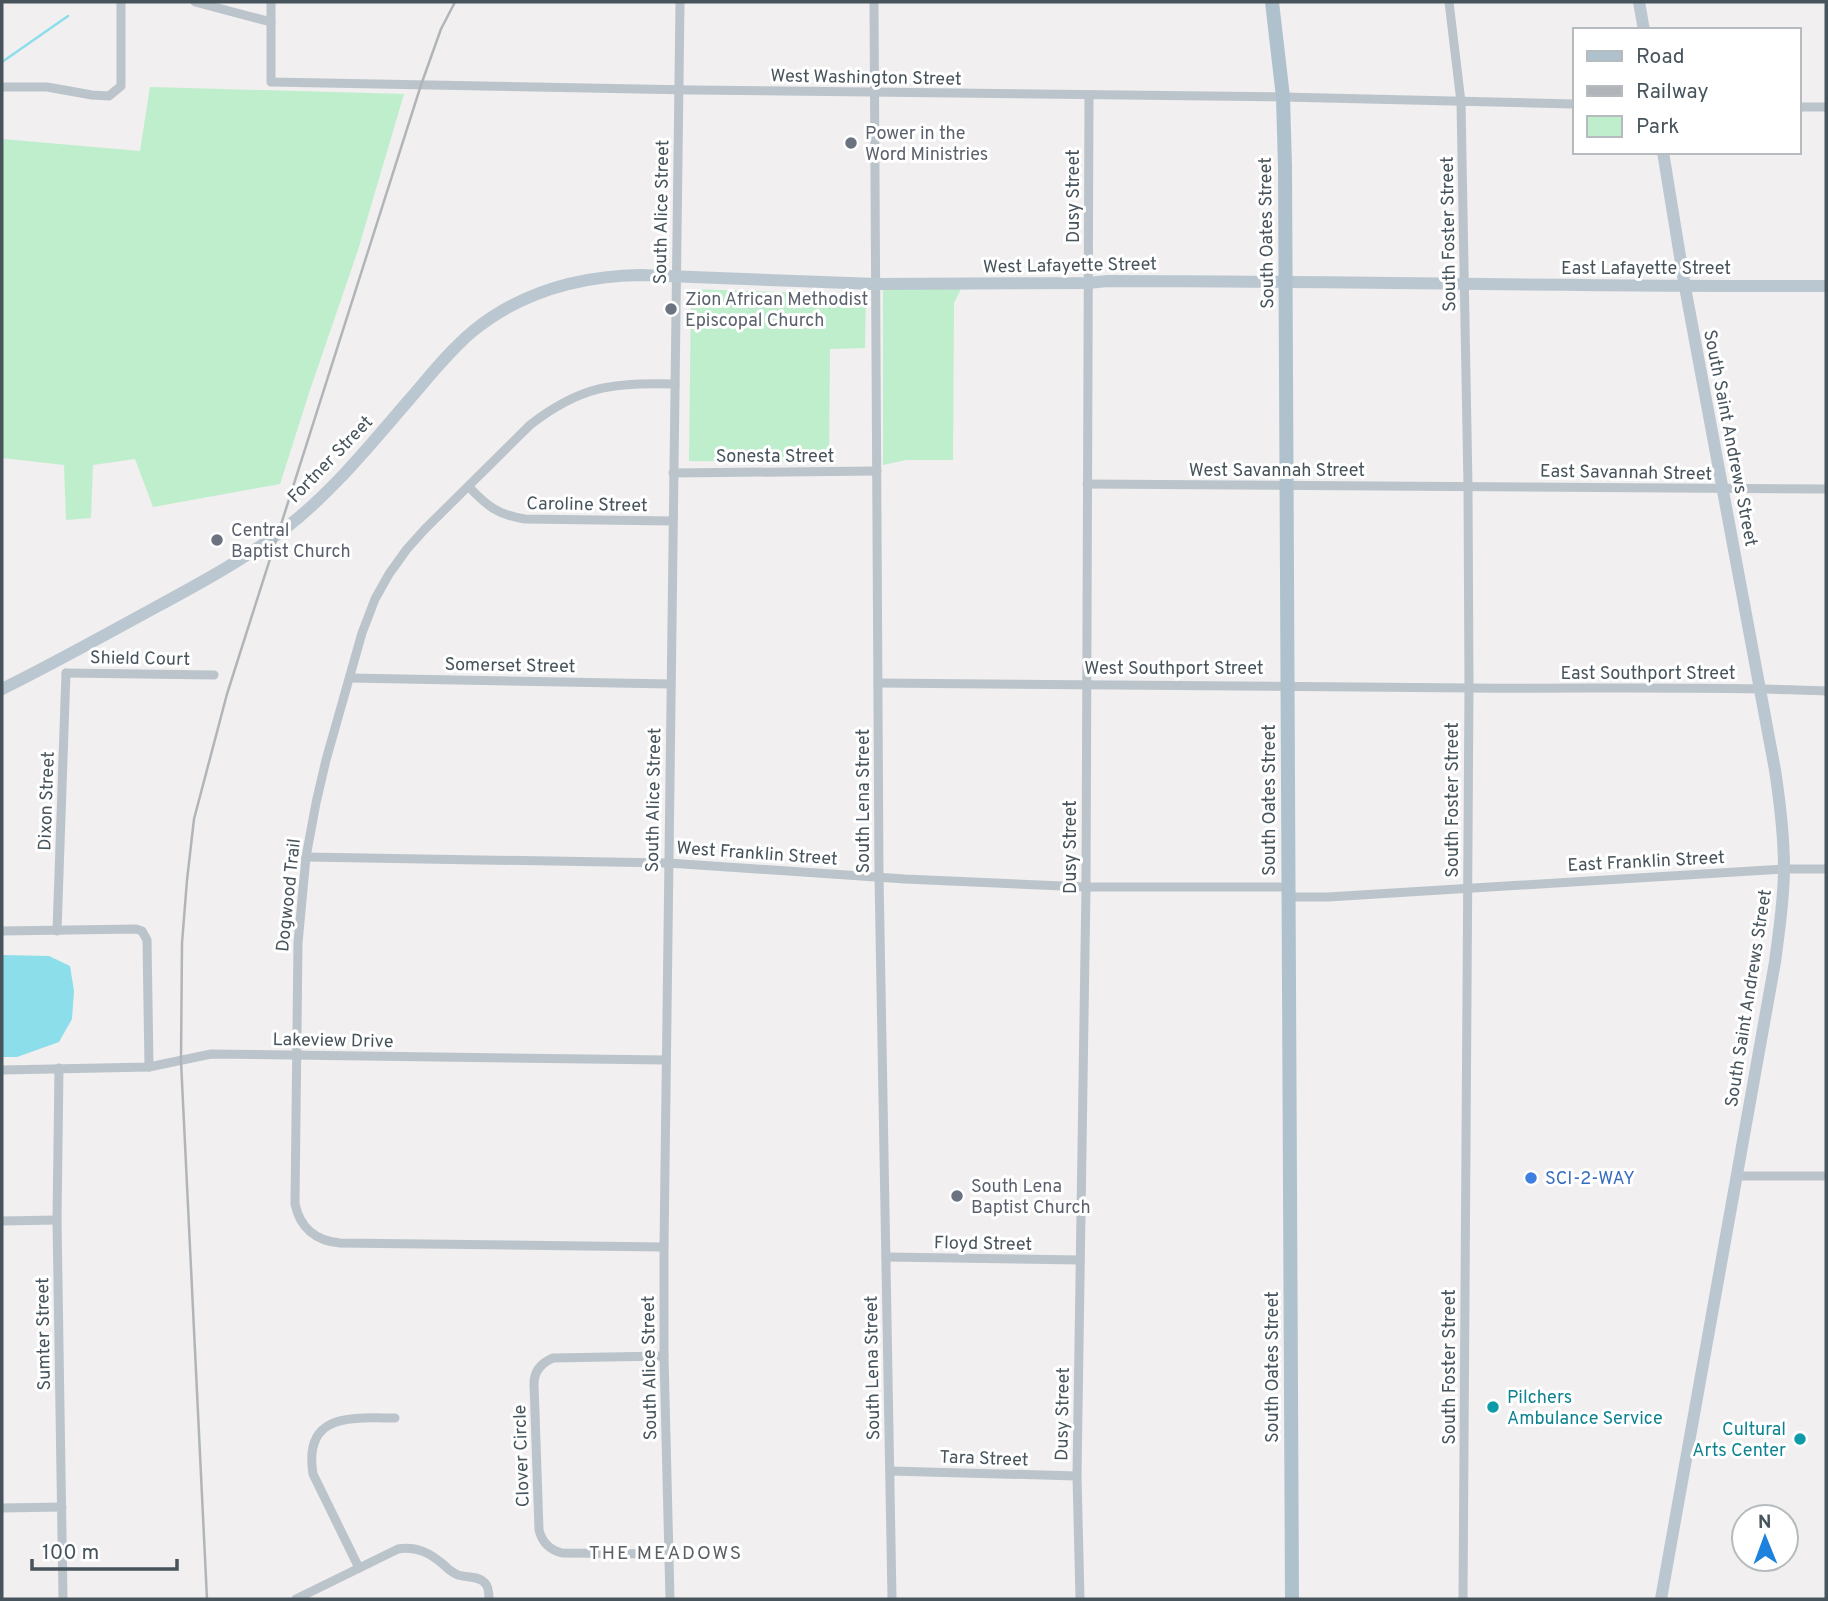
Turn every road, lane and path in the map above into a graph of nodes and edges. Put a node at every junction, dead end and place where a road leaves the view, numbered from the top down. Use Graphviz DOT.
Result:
graph roads {
  1 [pos="121,2"];
  2 [pos="195,2"];
  3 [pos="271,2"];
  4 [pos="680,2"];
  5 [pos="874,2"];
  6 [pos="1272,2"];
  7 [pos="1449,2"];
  8 [pos="1639,2"];
  9 [pos="271,22"];
  10 [pos="1644,28"];
  11 [pos="2,87"];
  12 [pos="679,90"];
  13 [pos="874,93"];
  14 [pos="1089,95"];
  15 [pos="1283,97"];
  16 [pos="1461,102"];
  17 [pos="1573,104"];
  18 [pos="1800,107"];
  19 [pos="1826,107"];
  20 [pos="1663,154"];
  21 [pos="676,276"];
  22 [pos="1286,281"];
  23 [pos="1088,283"];
  24 [pos="876,284"];
  25 [pos="1465,284"];
  26 [pos="1826,286"];
  27 [pos="1685,287"];
  28 [pos="675,384"];
  29 [pos="877,471"];
  30 [pos="673,473"];
  31 [pos="1087,484"];
  32 [pos="1286,486"];
  33 [pos="1468,486"];
  34 [pos="469,487"];
  35 [pos="1722,489"];
  36 [pos="1826,489"];
  37 [pos="673,521"];
  38 [pos="56,661"];
  39 [pos="66,673"];
  40 [pos="214,675"];
  41 [pos="349,678"];
  42 [pos="878,682"];
  43 [pos="1087,683"];
  44 [pos="670,684"];
  45 [pos="1288,685"];
  46 [pos="1469,688"];
  47 [pos="1760,688"];
  48 [pos="2,689"];
  49 [pos="1826,691"];
  50 [pos="306,857"];
  51 [pos="668,863"];
  52 [pos="1784,869"];
  53 [pos="1826,869"];
  54 [pos="879,876"];
  55 [pos="1086,887"];
  56 [pos="1468,888"];
  57 [pos="1289,892"];
  58 [pos="2,931"];
  59 [pos="57,931"];
  60 [pos="296,1055"];
  61 [pos="666,1060"];
  62 [pos="149,1067"];
  63 [pos="59,1068"];
  64 [pos="2,1070"];
  65 [pos="1736,1176"];
  66 [pos="1826,1176"];
  67 [pos="57,1220"];
  68 [pos="2,1221"];
  69 [pos="664,1247"];
  70 [pos="886,1257"];
  71 [pos="1080,1260"];
  72 [pos="664,1356"];
  73 [pos="395,1418"];
  74 [pos="890,1471"];
  75 [pos="1077,1476"];
  76 [pos="62,1507"];
  77 [pos="2,1508"];
  78 [pos="669,1554"];
  79 [pos="359,1568"];
  80 [pos="64,1599"];
  81 [pos="296,1599"];
  82 [pos="489,1599"];
  83 [pos="670,1599"];
  84 [pos="892,1599"];
  85 [pos="1080,1599"];
  86 [pos="1292,1599"];
  87 [pos="1464,1599"];
  88 [pos="1661,1599"];
  1 -- 11 [label="street"];
  2 -- 9 [label="street"];
  3 -- 9 [label="street"];
  4 -- 12 [label="street, South Alice Street"];
  5 -- 13 [label="street, South Lena Street"];
  6 -- 15 [label="main road, South Oates Street"];
  7 -- 16 [label="street, South Foster Street"];
  8 -- 10 [label="street"];
  9 -- 12 [label="street, West Washington Street"];
  12 -- 13 [label="street, West Washington Street"];
  12 -- 21 [label="street, South Alice Street"];
  13 -- 14 [label="street, West Washington Street"];
  13 -- 24 [label="street, South Lena Street"];
  14 -- 15 [label="street, West Washington Street"];
  14 -- 23 [label="street, Dusy Street"];
  15 -- 16 [label="street, West Washington Street"];
  15 -- 22 [label="main road, South Oates Street"];
  16 -- 17 [label="street, West Washington Street"];
  16 -- 25 [label="street, South Foster Street"];
  18 -- 19 [label="street"];
  20 -- 27 [label="street, South Saint Andrews Street"];
  21 -- 24 [label="street, West Lafayette Street"];
  21 -- 28 [label="street, South Alice Street"];
  21 -- 38 [label="street, Fortner Street"];
  22 -- 23 [label="street, West Lafayette Street"];
  22 -- 25 [label="street, West Lafayette Street"];
  22 -- 32 [label="main road, South Oates Street"];
  23 -- 24 [label="street, West Lafayette Street"];
  23 -- 31 [label="street, Dusy Street"];
  24 -- 29 [label="street, South Lena Street"];
  25 -- 27 [label="street, East Lafayette Street"];
  25 -- 33 [label="street, South Foster Street"];
  26 -- 27 [label="street, East Lafayette Street"];
  27 -- 35 [label="street, South Saint Andrews Street"];
  28 -- 30 [label="street, South Alice Street"];
  28 -- 34 [label="street, Dogwood Trail"];
  29 -- 30 [label="street, Sonesta Street"];
  29 -- 42 [label="street, South Lena Street"];
  30 -- 37 [label="street, South Alice Street"];
  31 -- 32 [label="street, West Savannah Street"];
  31 -- 43 [label="street, Dusy Street"];
  32 -- 33 [label="street, West Savannah Street"];
  32 -- 45 [label="main road, South Oates Street"];
  33 -- 35 [label="street, East Savannah Street"];
  33 -- 46 [label="street, South Foster Street"];
  34 -- 37 [label="street, Caroline Street"];
  34 -- 41 [label="street, Dogwood Trail"];
  35 -- 36 [label="street, East Savannah Street"];
  35 -- 47 [label="street, South Saint Andrews Street"];
  37 -- 44 [label="street, South Alice Street"];
  38 -- 39 [label="street"];
  38 -- 48 [label="street, Fortner Street"];
  39 -- 40 [label="street, Shield Court"];
  39 -- 59 [label="street, Dixon Street"];
  41 -- 44 [label="street, Somerset Street"];
  41 -- 50 [label="street, Dogwood Trail"];
  42 -- 43 [label="street, West Southport Street"];
  42 -- 54 [label="street, South Lena Street"];
  43 -- 45 [label="street, West Southport Street"];
  43 -- 55 [label="street, Dusy Street"];
  44 -- 51 [label="street, South Alice Street"];
  45 -- 46 [label="street, West Southport Street"];
  45 -- 57 [label="main road, South Oates Street"];
  46 -- 47 [label="street, East Southport Street"];
  46 -- 56 [label="street, South Foster Street"];
  47 -- 49 [label="street, East Southport Street"];
  47 -- 52 [label="street, South Saint Andrews Street"];
  50 -- 51 [label="street, West Franklin Street"];
  50 -- 60 [label="street, Dogwood Trail"];
  51 -- 54 [label="street, West Franklin Street"];
  51 -- 61 [label="street, South Alice Street"];
  52 -- 53 [label="street, East Franklin Street"];
  52 -- 56 [label="street, East Franklin Street"];
  52 -- 65 [label="street, South Saint Andrews Street"];
  54 -- 55 [label="street, West Franklin Street"];
  54 -- 70 [label="street, South Lena Street"];
  55 -- 57 [label="street, West Franklin Street"];
  55 -- 71 [label="street, Dusy Street"];
  56 -- 57 [label="street, West Franklin Street"];
  56 -- 87 [label="street, South Foster Street"];
  57 -- 86 [label="main road, South Oates Street"];
  58 -- 59 [label="street"];
  59 -- 62 [label="street"];
  60 -- 61 [label="street, Lakeview Drive"];
  60 -- 62 [label="street, Lakeview Drive"];
  60 -- 69 [label="street, Dogwood Trail"];
  61 -- 69 [label="street, South Alice Street"];
  62 -- 63 [label="street, Lakeview Drive"];
  63 -- 64 [label="street, Lakeview Drive"];
  63 -- 67 [label="street, Sumter Street"];
  65 -- 66 [label="street"];
  65 -- 88 [label="street, South Saint Andrews Street"];
  67 -- 68 [label="street"];
  67 -- 76 [label="street, Sumter Street"];
  69 -- 72 [label="street, South Alice Street"];
  70 -- 71 [label="street, Floyd Street"];
  70 -- 74 [label="street, South Lena Street"];
  71 -- 75 [label="street, Dusy Street"];
  72 -- 78 [label="street, South Alice Street"];
  72 -- 78 [label="street, Clover Circle"];
  73 -- 79 [label="street"];
  74 -- 75 [label="street, Tara Street"];
  74 -- 84 [label="street, South Lena Street"];
  75 -- 85 [label="street, Dusy Street"];
  76 -- 77 [label="street"];
  76 -- 80 [label="street, Sumter Street"];
  78 -- 83 [label="street, South Alice Street"];
  79 -- 81 [label="street"];
  79 -- 82 [label="street"];
}
